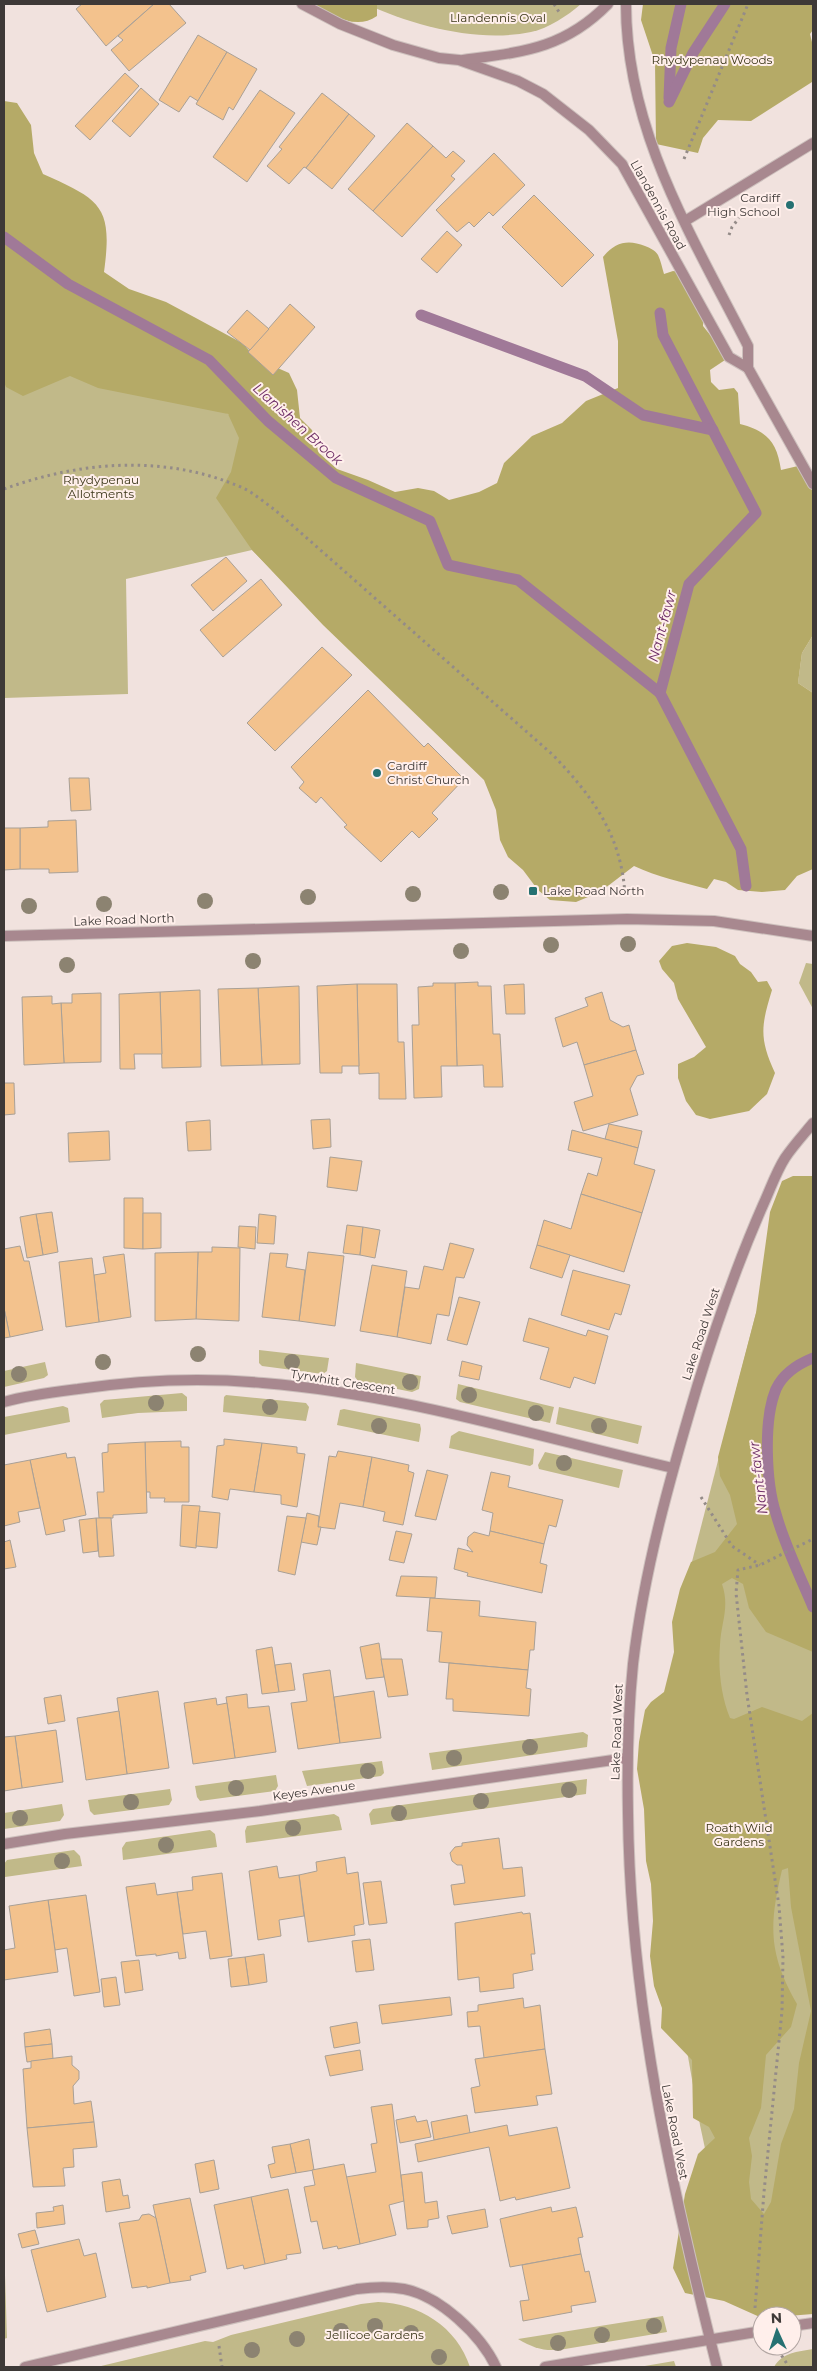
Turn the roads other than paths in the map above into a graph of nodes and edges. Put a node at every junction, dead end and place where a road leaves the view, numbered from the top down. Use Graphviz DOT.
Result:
graph roads {
  1 [pos="302,4"];
  2 [pos="608,4"];
  3 [pos="626,4"];
  4 [pos="459,60"];
  5 [pos="813,143"];
  6 [pos="685,221"];
  7 [pos="748,368"];
  8 [pos="813,484"];
  9 [pos="4,936"];
  10 [pos="813,936"];
  11 [pos="813,1123"];
  12 [pos="4,1402"];
  13 [pos="673,1468"];
  14 [pos="627,1758"];
  15 [pos="4,1844"];
  16 [pos="752,2333"];
  17 [pos="710,2339"];
  18 [pos="25,2367"];
  19 [pos="496,2367"];
  20 [pos="545,2367"];
  21 [pos="717,2367"];
  1 -- 4 [label="street, Llandennis Road"];
  2 -- 4 [label="street, Llandennis Road"];
  3 -- 6 [label="street, Llandennis Road"];
  4 -- 7 [label="street, Llandennis Road"];
  5 -- 6 [label="street"];
  6 -- 7 [label="street, Llandennis Road"];
  7 -- 8 [label="street, Llandennis Road"];
  9 -- 10 [label="street, Lake Road North"];
  11 -- 13 [label="street, Lake Road West"];
  12 -- 13 [label="street, Tyrwhitt Crescent"];
  13 -- 14 [label="street, Lake Road West"];
  14 -- 15 [label="street, Keyes Avenue"];
  14 -- 17 [label="street, Lake Road West"];
  16 -- 17 [label="street"];
  17 -- 20 [label="street"];
  17 -- 21 [label="street, Lake Road West"];
  18 -- 19 [label="street"];
}
